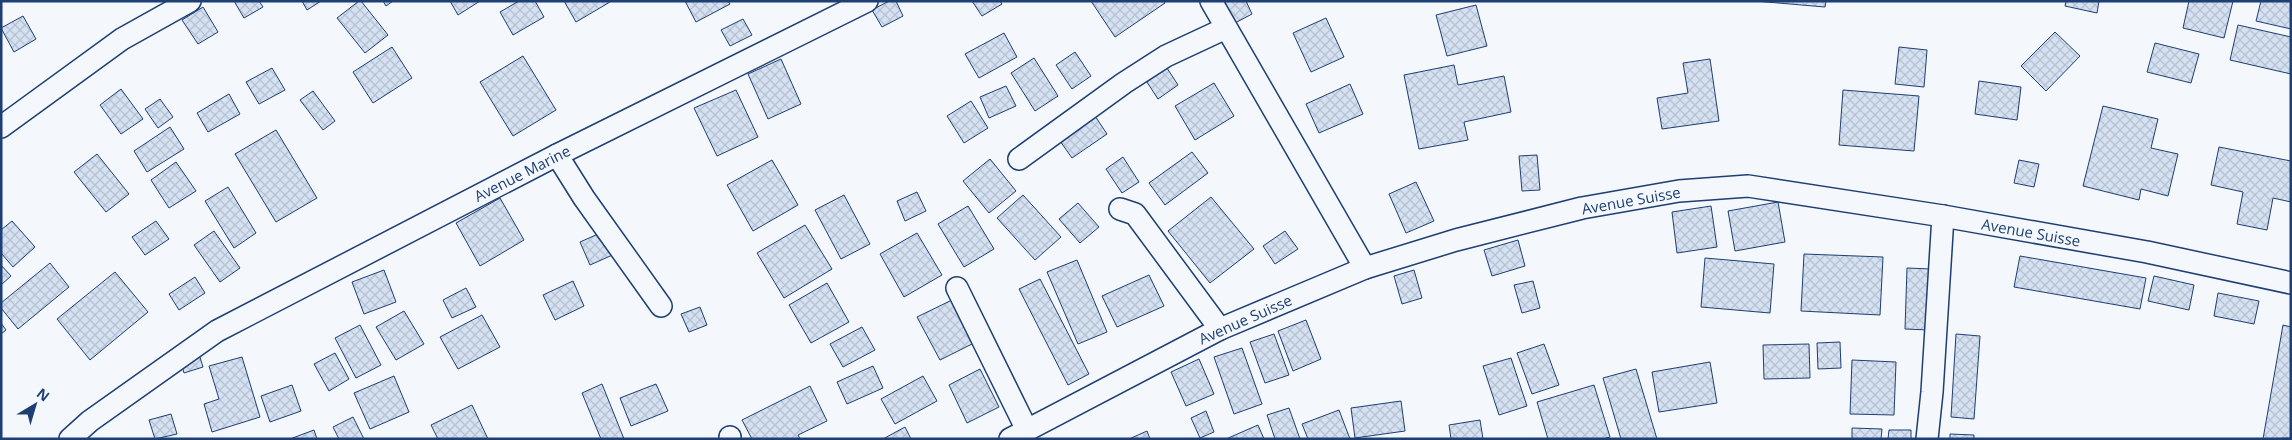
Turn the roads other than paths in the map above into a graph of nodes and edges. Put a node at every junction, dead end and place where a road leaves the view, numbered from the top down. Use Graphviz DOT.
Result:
graph roads {
  1 [pos="190,1"];
  2 [pos="867,1"];
  3 [pos="1211,1"];
  4 [pos="1226,28"];
  5 [pos="1,127"];
  6 [pos="557,155"];
  7 [pos="1019,159"];
  8 [pos="1120,209"];
  9 [pos="1943,216"];
  10 [pos="1365,268"];
  11 [pos="2291,283"];
  12 [pos="958,288"];
  13 [pos="661,306"];
  14 [pos="1220,329"];
  15 [pos="1018,434"];
  16 [pos="70,439"];
  17 [pos="1927,439"];
  1 -- 5 [label="street"];
  2 -- 6 [label="street, Avenue Marine"];
  3 -- 4 [label="street"];
  4 -- 7 [label="street"];
  4 -- 10 [label="street"];
  6 -- 13 [label="street"];
  6 -- 16 [label="street, Avenue Marine"];
  8 -- 14 [label="street"];
  9 -- 10 [label="street, Avenue Suisse"];
  9 -- 11 [label="street, Avenue Suisse"];
  9 -- 17 [label="street"];
  10 -- 14 [label="street, Avenue Suisse"];
  12 -- 15 [label="street"];
  14 -- 15 [label="street, Avenue Suisse"];
}
